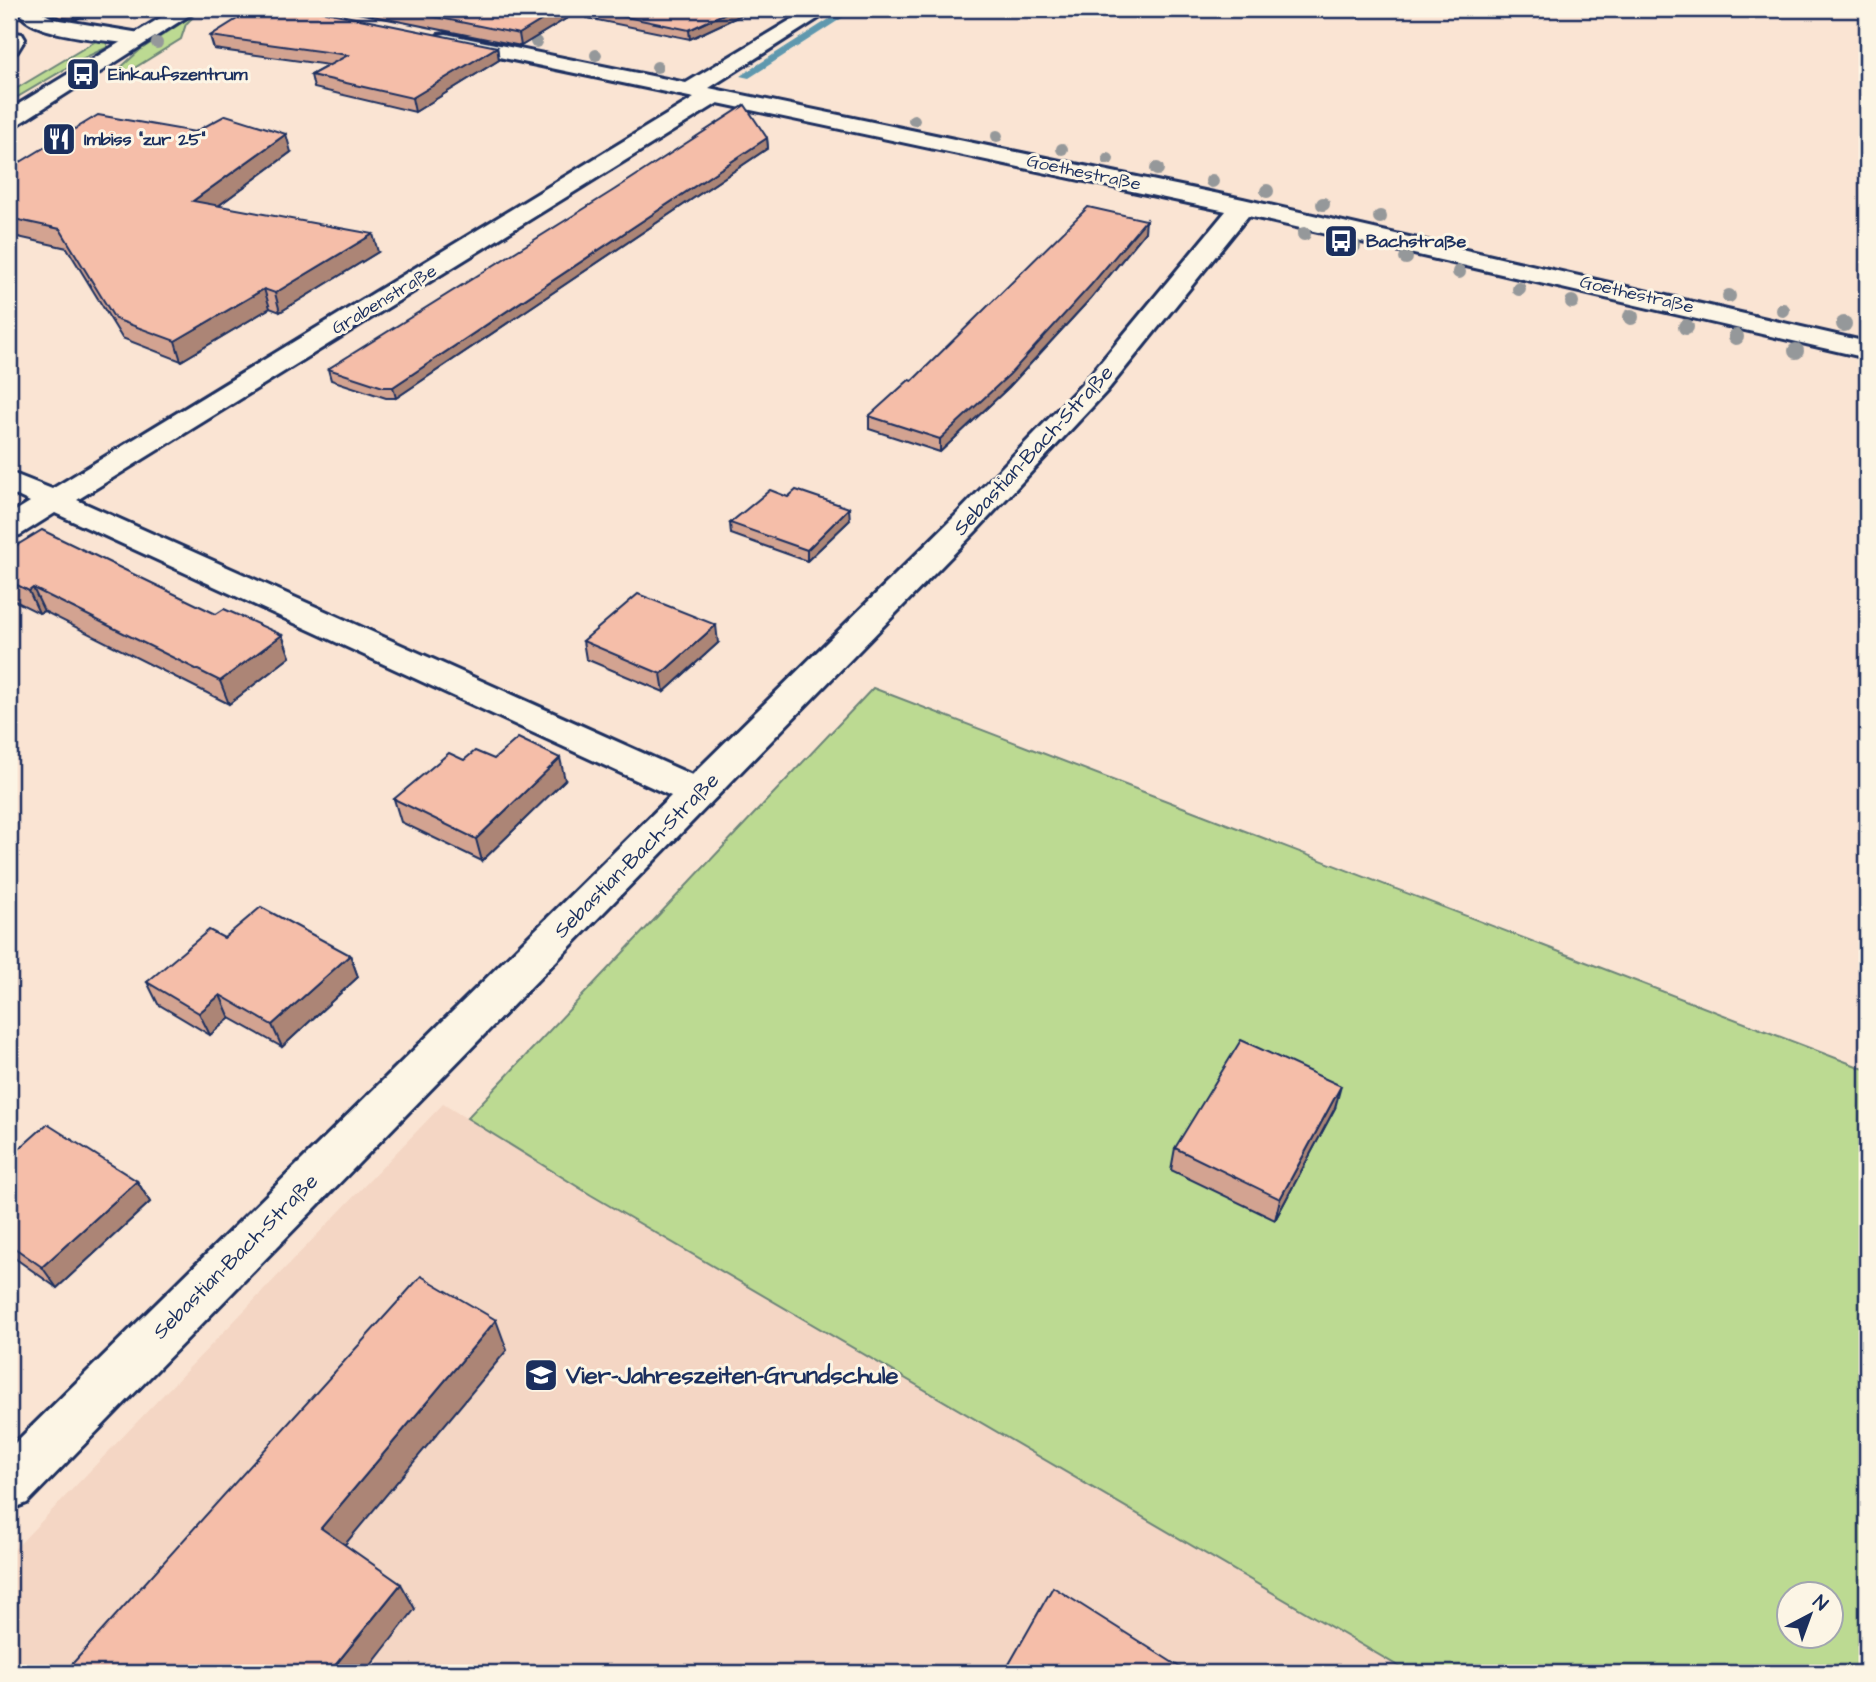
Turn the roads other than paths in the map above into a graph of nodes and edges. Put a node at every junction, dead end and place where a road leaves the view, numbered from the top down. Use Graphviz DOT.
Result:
graph roads {
  1 [pos="189,9"];
  2 [pos="822,9"];
  3 [pos="34,10"];
  4 [pos="419,34"];
  5 [pos="9,38"];
  6 [pos="140,39"];
  7 [pos="9,47"];
  8 [pos="703,93"];
  9 [pos="9,120"];
  10 [pos="1243,206"];
  11 [pos="1867,350"];
  12 [pos="9,481"];
  13 [pos="52,502"];
  14 [pos="9,528"];
  15 [pos="699,793"];
  16 [pos="9,1485"];
  1 -- 6 [label="street"];
  2 -- 8 [label="street, Grabenstraße"];
  3 -- 6 [label="street"];
  4 -- 8 [label="street, Goethestraße"];
  5 -- 7 [label="street"];
  6 -- 9 [label="street"];
  8 -- 10 [label="street, Goethestraße"];
  8 -- 13 [label="street, Grabenstraße"];
  10 -- 11 [label="street, Goethestraße"];
  10 -- 15 [label="street, Sebastian-Bach-Straße"];
  12 -- 13 [label="street"];
  13 -- 14 [label="street, Grabenstraße"];
  13 -- 15 [label="street"];
  15 -- 16 [label="street, Sebastian-Bach-Straße"];
}
